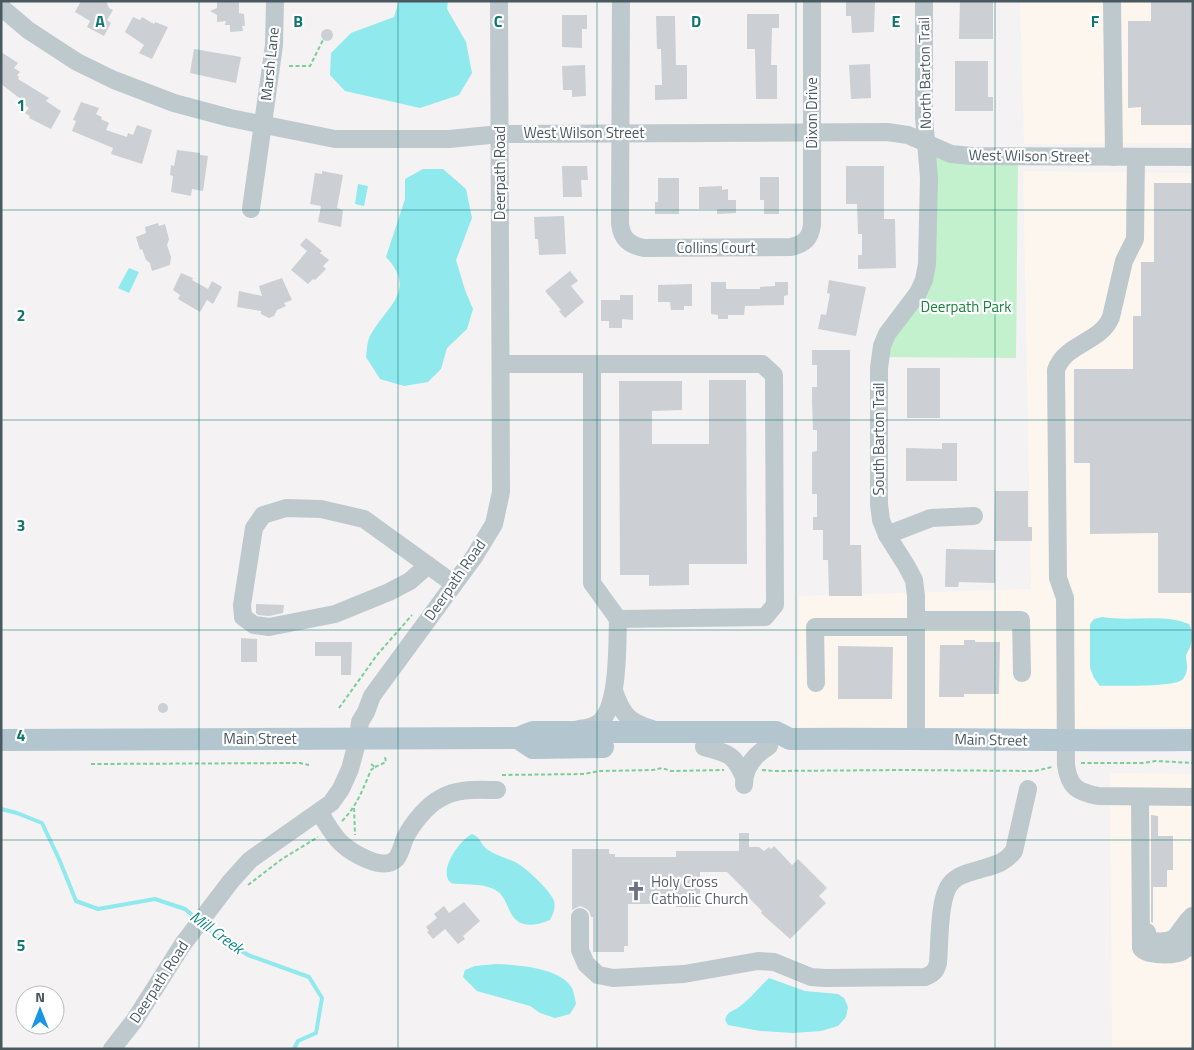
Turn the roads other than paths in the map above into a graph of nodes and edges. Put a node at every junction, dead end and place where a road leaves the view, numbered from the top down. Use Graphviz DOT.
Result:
graph roads {
  1 [pos="274,1"];
  2 [pos="499,1"];
  3 [pos="621,1"];
  4 [pos="812,1"];
  5 [pos="924,1"];
  6 [pos="1112,1"];
  7 [pos="1,7"];
  8 [pos="263,126"];
  9 [pos="812,132"];
  10 [pos="621,133"];
  11 [pos="500,134"];
  12 [pos="926,144"];
  13 [pos="1114,157"];
  14 [pos="1136,157"];
  15 [pos="1193,157"];
  16 [pos="251,209"];
  17 [pos="812,225"];
  18 [pos="501,364"];
  19 [pos="592,364"];
  20 [pos="974,516"];
  21 [pos="887,535"];
  22 [pos="428,565"];
  23 [pos="454,584"];
  24 [pos="618,619"];
  25 [pos="916,623"];
  26 [pos="1022,673"];
  27 [pos="816,683"];
  28 [pos="614,691"];
  29 [pos="572,731"];
  30 [pos="659,732"];
  31 [pos="518,738"];
  32 [pos="916,738"];
  33 [pos="358,739"];
  34 [pos="790,739"];
  35 [pos="1,740"];
  36 [pos="1193,740"];
  37 [pos="1066,741"];
  38 [pos="769,746"];
  39 [pos="704,747"];
  40 [pos="496,783"];
  41 [pos="1028,789"];
  42 [pos="1144,797"];
  43 [pos="1193,798"];
  44 [pos="319,812"];
  45 [pos="580,917"];
  46 [pos="1192,920"];
  47 [pos="1193,934"];
  48 [pos="112,1049"];
  1 -- 8 [label="street, Marsh Lane"];
  2 -- 11 [label="street, Deerpath Road"];
  3 -- 10 [label="street"];
  4 -- 9 [label="street, Dixon Drive"];
  5 -- 12 [label="street, North Barton Trail"];
  6 -- 13 [label="street"];
  7 -- 8 [label="street, West Wilson Street"];
  8 -- 11 [label="street, West Wilson Street"];
  8 -- 16 [label="street, Marsh Lane"];
  9 -- 10 [label="street, West Wilson Street"];
  9 -- 12 [label="street, West Wilson Street"];
  9 -- 17 [label="street, Dixon Drive"];
  10 -- 11 [label="street, West Wilson Street"];
  10 -- 17 [label="street, Collins Court"];
  11 -- 18 [label="street, Deerpath Road"];
  12 -- 13 [label="street, West Wilson Street"];
  12 -- 21 [label="street, South Barton Trail"];
  13 -- 14 [label="street, West Wilson Street"];
  14 -- 15 [label="street, West Wilson Street"];
  14 -- 37 [label="street"];
  18 -- 19 [label="street"];
  18 -- 23 [label="street, Deerpath Road"];
  19 -- 24 [label="street"];
  19 -- 24 [label="street"];
  20 -- 21 [label="street"];
  21 -- 25 [label="street, South Barton Trail"];
  22 -- 22 [label="street"];
  22 -- 23 [label="street"];
  23 -- 33 [label="street, Deerpath Road"];
  24 -- 28 [label="street"];
  25 -- 26 [label="street"];
  25 -- 27 [label="street"];
  25 -- 32 [label="street, South Barton Trail"];
  28 -- 29 [label="street"];
  28 -- 30 [label="street"];
  29 -- 30 [label="main road, Main Street"];
  29 -- 31 [label="main road, Main Street"];
  30 -- 34 [label="main road, Main Street"];
  31 -- 33 [label="main road, Main Street"];
  31 -- 39 [label="main road, Main Street"];
  32 -- 34 [label="main road, Main Street"];
  32 -- 37 [label="main road, Main Street"];
  33 -- 35 [label="main road, Main Street"];
  33 -- 44 [label="street, Deerpath Road"];
  34 -- 38 [label="main road, Main Street"];
  36 -- 37 [label="main road, Main Street"];
  37 -- 42 [label="street"];
  38 -- 39 [label="main road, Main Street"];
  38 -- 39 [label="street"];
  40 -- 44 [label="street"];
  41 -- 45 [label="street"];
  42 -- 43 [label="street"];
  42 -- 46 [label="street"];
  42 -- 47 [label="street"];
  44 -- 48 [label="street, Deerpath Road"];
}
